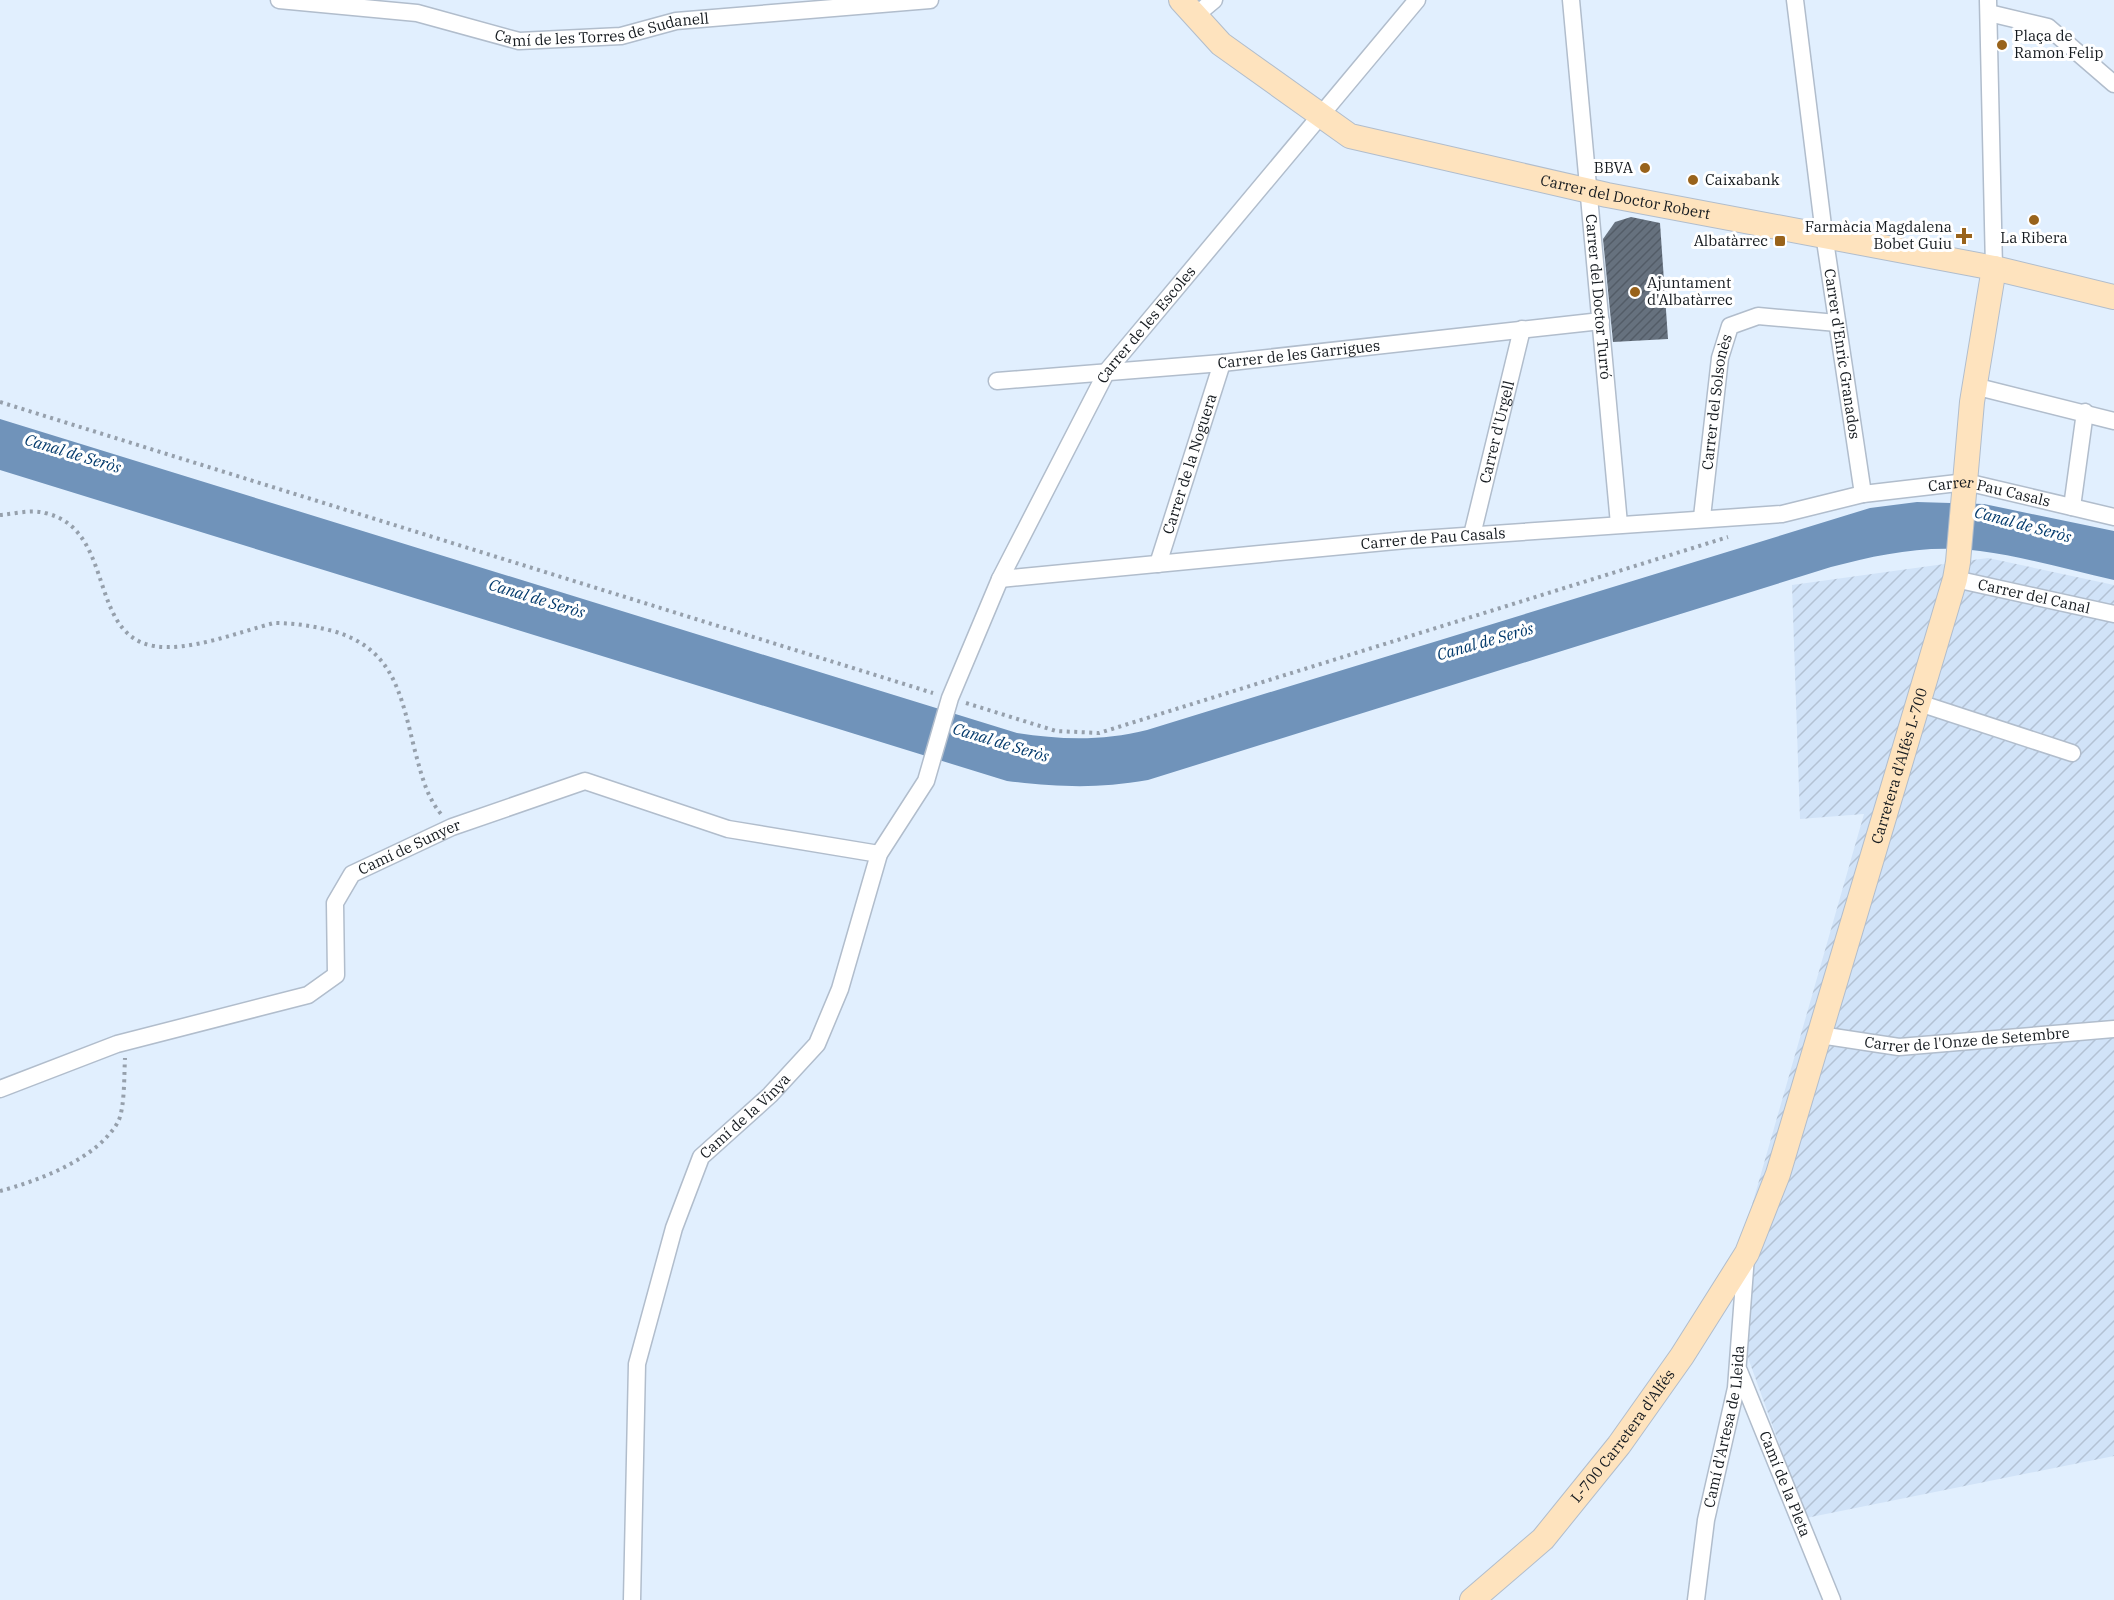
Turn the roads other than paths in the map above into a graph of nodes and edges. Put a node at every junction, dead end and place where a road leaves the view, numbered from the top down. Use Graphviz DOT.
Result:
graph roads {
  1 [pos="279,0"];
  2 [pos="921,0"];
  3 [pos="1417,0"];
  4 [pos="1571,0"];
  5 [pos="1796,0"];
  6 [pos="1197,5"];
  7 [pos="1989,6"];
  8 [pos="2114,84"];
  9 [pos="1320,115"];
  10 [pos="1589,191"];
  11 [pos="1824,234"];
  12 [pos="1994,268"];
  13 [pos="2114,297"];
  14 [pos="1601,321"];
  15 [pos="1837,323"];
  16 [pos="1522,329"];
  17 [pos="1222,363"];
  18 [pos="1107,371"];
  19 [pos="996,381"];
  20 [pos="1974,386"];
  21 [pos="2085,412"];
  22 [pos="2114,421"];
  23 [pos="1966,482"];
  24 [pos="1863,494"];
  25 [pos="2072,507"];
  26 [pos="1702,517"];
  27 [pos="2114,517"];
  28 [pos="1619,524"];
  29 [pos="1472,535"];
  30 [pos="1158,564"];
  31 [pos="1957,571"];
  32 [pos="1000,579"];
  33 [pos="2114,614"];
  34 [pos="1917,702"];
  35 [pos="2072,753"];
  36 [pos="930,765"];
  37 [pos="879,854"];
  38 [pos="2114,1029"];
  39 [pos="1820,1035"];
  40 [pos="0,1089"];
  41 [pos="1747,1252"];
  42 [pos="1738,1368"];
  43 [pos="632,1600"];
  44 [pos="1472,1600"];
  45 [pos="1696,1600"];
  46 [pos="1832,1600"];
  1 -- 2 [label="street, Camí de les Torres de Sudanell"];
  3 -- 9 [label="street, Carrer de les Escoles"];
  4 -- 10 [label="street, Carrer del Doctor Turró"];
  5 -- 11 [label="street, Carrer d'Enric Granados"];
  6 -- 9 [label="street, Carrer del Doctor Robert"];
  7 -- 8 [label="street"];
  7 -- 12 [label="street"];
  9 -- 10 [label="street, Carrer del Doctor Robert"];
  9 -- 18 [label="street, Carrer de les Escoles"];
  10 -- 11 [label="street, Carrer del Doctor Robert"];
  10 -- 14 [label="street, Carrer del Doctor Turró"];
  11 -- 12 [label="street, Carrer del Doctor Robert"];
  11 -- 15 [label="street, Carrer d'Enric Granados"];
  12 -- 13 [label="street, Carrer del Doctor Robert"];
  12 -- 20 [label="street, Carretera d'Alfés L-700"];
  14 -- 16 [label="street, Carrer de les Garrigues"];
  14 -- 28 [label="street, Carrer del Doctor Turró"];
  15 -- 24 [label="street, Carrer d'Enric Granados"];
  15 -- 26 [label="street, Carrer del Solsonès"];
  16 -- 17 [label="street, Carrer de les Garrigues"];
  16 -- 29 [label="street, Carrer d'Urgell"];
  17 -- 18 [label="street, Carrer de les Garrigues"];
  17 -- 30 [label="street, Carrer de la Noguera"];
  18 -- 19 [label="street, Carrer de les Garrigues"];
  18 -- 32 [label="street, Carrer de les Escoles"];
  20 -- 21 [label="street"];
  20 -- 23 [label="street, Carretera d'Alfés L-700"];
  21 -- 22 [label="street"];
  21 -- 25 [label="street"];
  23 -- 24 [label="street, Carrer Pau Casals"];
  23 -- 25 [label="street, Carrer Pau Casals"];
  23 -- 31 [label="street, Carretera d'Alfés L-700"];
  24 -- 26 [label="street, Carrer de Pau Casals"];
  25 -- 27 [label="street, Carrer Pau Casals"];
  26 -- 28 [label="street, Carrer de Pau Casals"];
  28 -- 29 [label="street, Carrer de Pau Casals"];
  29 -- 30 [label="street, Carrer de Pau Casals"];
  30 -- 32 [label="street, Carrer de Pau Casals"];
  31 -- 33 [label="street, Carrer del Canal"];
  31 -- 34 [label="street, Carretera d'Alfés L-700"];
  32 -- 36 [label="street, Carrer de les Escoles"];
  34 -- 35 [label="street"];
  34 -- 39 [label="street, Carretera d'Alfés L-700"];
  36 -- 37 [label="street, Camí de la Vinya"];
  37 -- 40 [label="street, Camí de Sunyer"];
  37 -- 43 [label="street, Camí de la Vinya"];
  38 -- 39 [label="street, Carrer de l'Onze de Setembre"];
  39 -- 41 [label="street, Carretera d'Alfés L-700"];
  41 -- 42 [label="street, Camí d'Artesa de Lleida"];
  41 -- 44 [label="street, L-700 Carretera d'Alfés"];
  42 -- 45 [label="street, Camí d'Artesa de Lleida"];
  42 -- 46 [label="street, Camí de la Pleta"];
}
